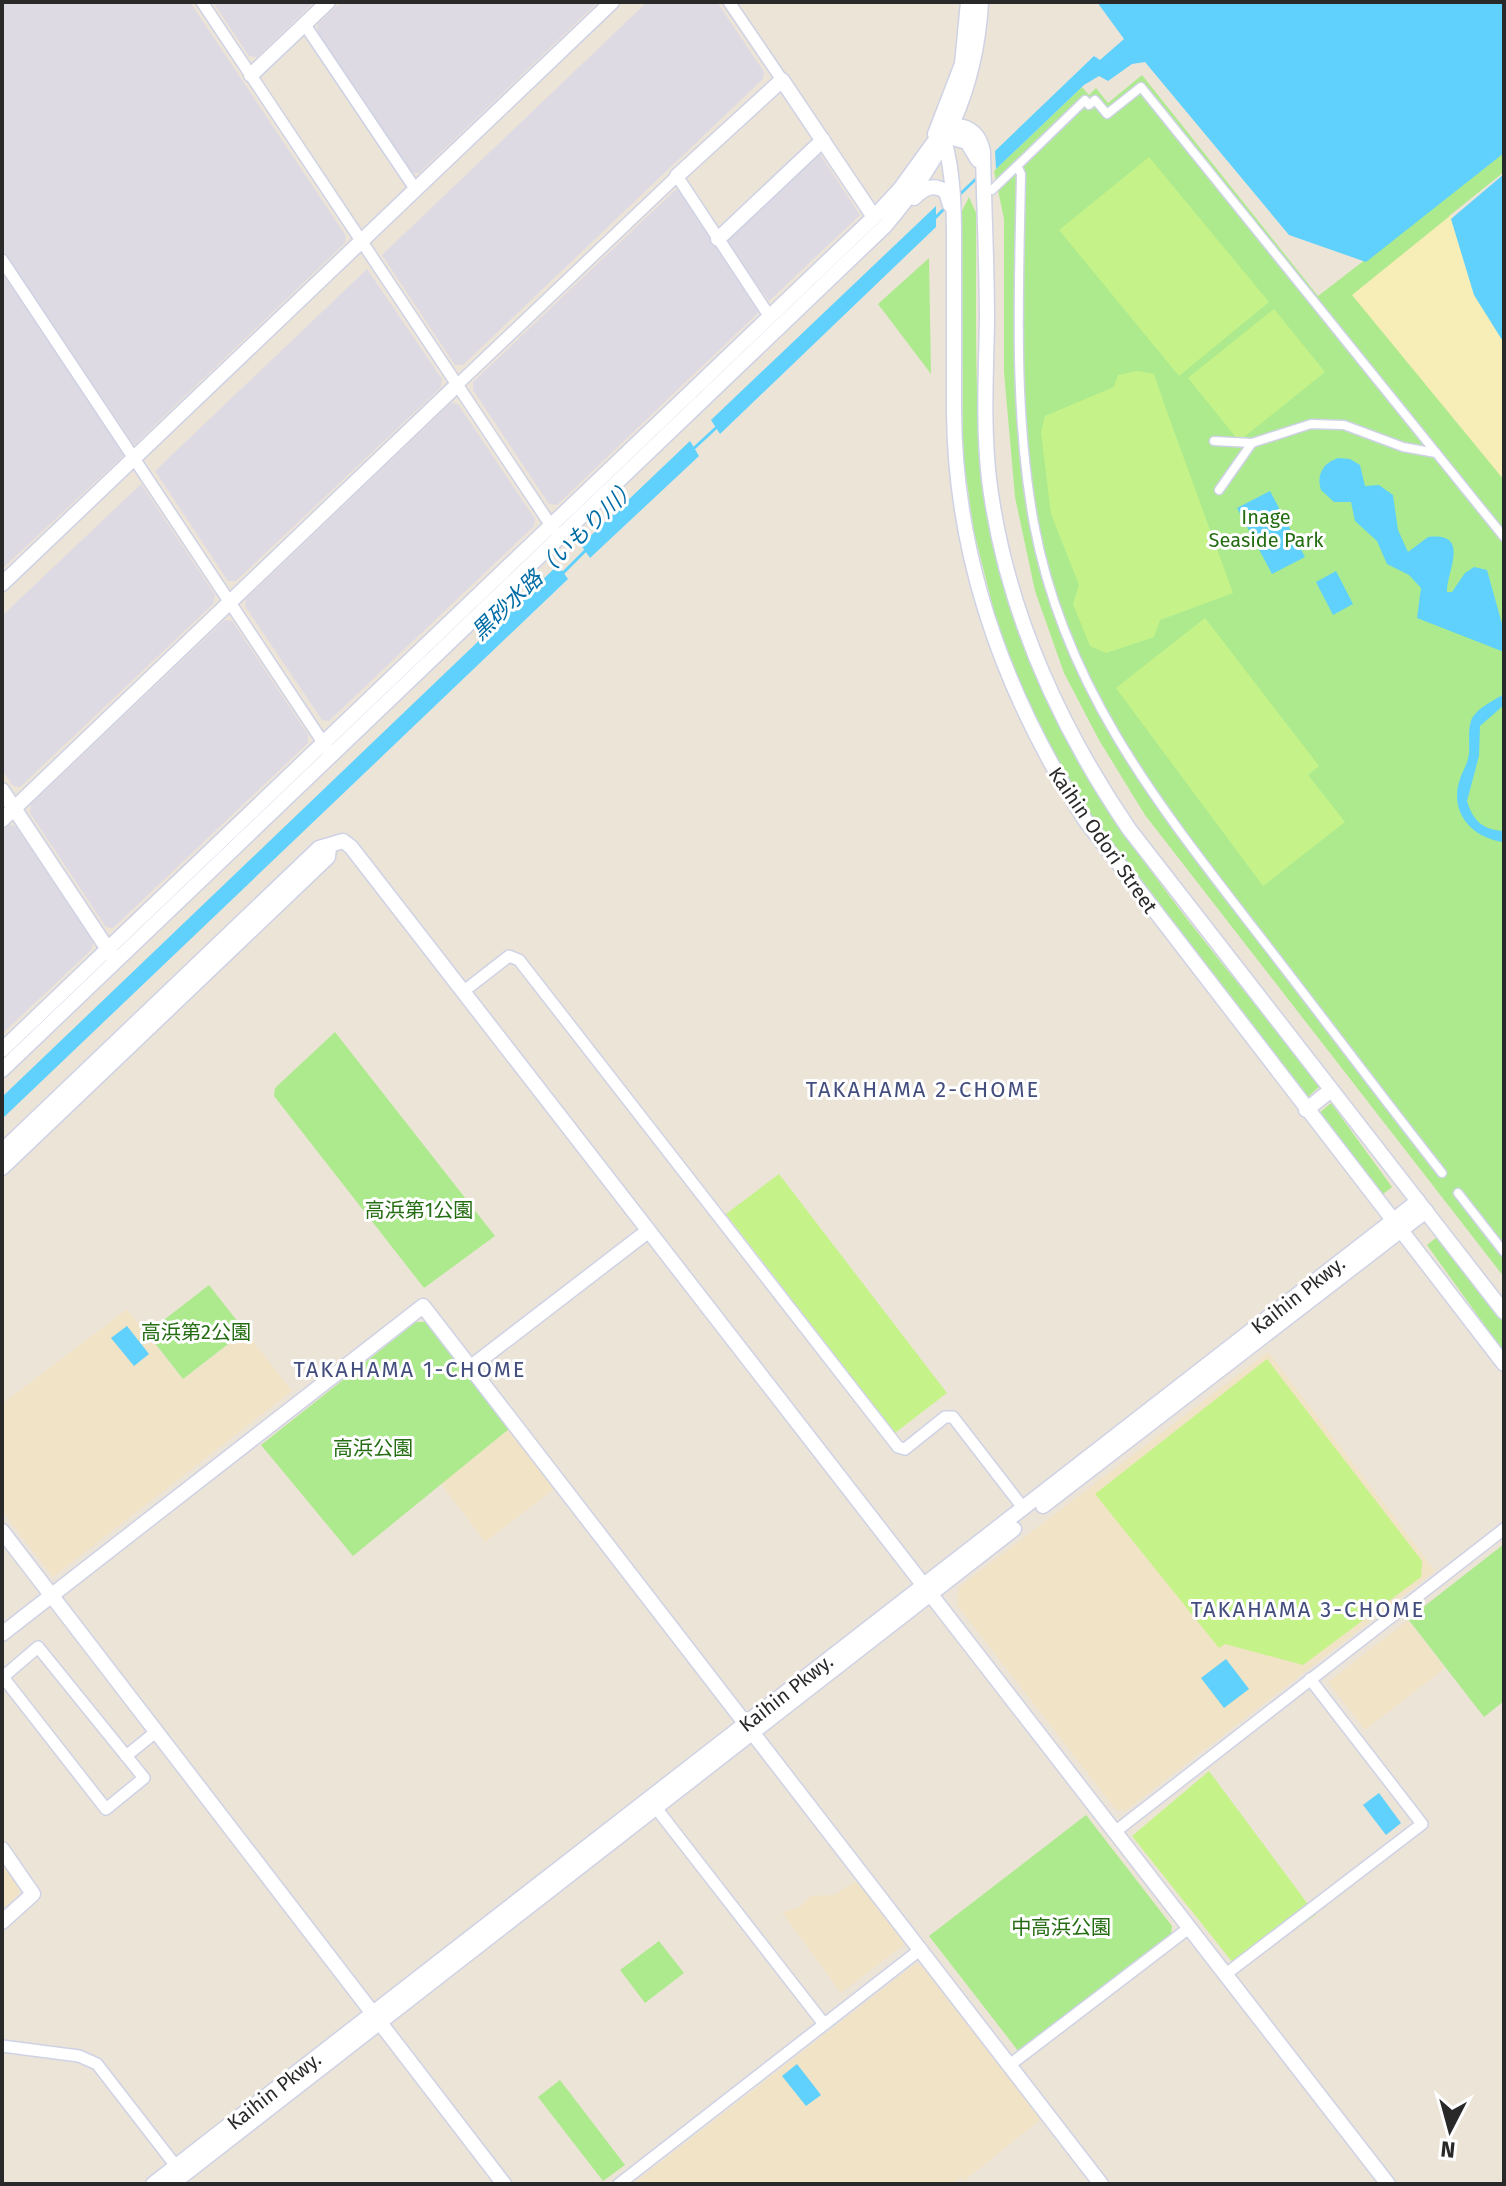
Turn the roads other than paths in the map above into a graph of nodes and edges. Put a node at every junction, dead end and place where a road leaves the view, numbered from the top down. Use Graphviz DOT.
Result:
graph roads {
  1 [pos="202,2"];
  2 [pos="328,2"];
  3 [pos="612,2"];
  4 [pos="729,2"];
  5 [pos="968,2"];
  6 [pos="981,2"];
  7 [pos="305,25"];
  8 [pos="251,75"];
  9 [pos="782,80"];
  10 [pos="962,100"];
  11 [pos="970,129"];
  12 [pos="944,130"];
  13 [pos="823,140"];
  14 [pos="1017,166"];
  15 [pos="677,176"];
  16 [pos="416,190"];
  17 [pos="992,190"];
  18 [pos="899,210"];
  19 [pos="954,213"];
  20 [pos="874,217"];
  21 [pos="718,239"];
  22 [pos="362,242"];
  23 [pos="2,260"];
  24 [pos="770,317"];
  25 [pos="984,343"];
  26 [pos="457,385"];
  27 [pos="1214,441"];
  28 [pos="1252,443"];
  29 [pos="1436,453"];
  30 [pos="135,458"];
  31 [pos="1219,490"];
  32 [pos="555,531"];
  33 [pos="1504,537"];
  34 [pos="2,584"];
  35 [pos="229,602"];
  36 [pos="327,748"];
  37 [pos="2,790"];
  38 [pos="14,809"];
  39 [pos="2,820"];
  40 [pos="329,847"];
  41 [pos="112,955"];
  42 [pos="464,991"];
  43 [pos="2,1050"];
  44 [pos="2,1070"];
  45 [pos="1331,1090"];
  46 [pos="1306,1110"];
  47 [pos="2,1151"];
  48 [pos="2,1168"];
  49 [pos="1442,1173"];
  50 [pos="1458,1193"];
  51 [pos="1422,1206"];
  52 [pos="1396,1226"];
  53 [pos="648,1231"];
  54 [pos="1504,1252"];
  55 [pos="1504,1312"];
  56 [pos="1504,1364"];
  57 [pos="471,1367"];
  58 [pos="1024,1509"];
  59 [pos="1504,1529"];
  60 [pos="2,1531"];
  61 [pos="929,1590"];
  62 [pos="52,1595"];
  63 [pos="2,1634"];
  64 [pos="3,1676"];
  65 [pos="1310,1679"];
  66 [pos="751,1728"];
  67 [pos="157,1731"];
  68 [pos="126,1756"];
  69 [pos="656,1808"];
  70 [pos="1116,1831"];
  71 [pos="2,1849"];
  72 [pos="2,1922"];
  73 [pos="1189,1928"];
  74 [pos="921,1949"];
  75 [pos="1226,1974"];
  76 [pos="378,2018"];
  77 [pos="824,2024"];
  78 [pos="2,2046"];
  79 [pos="1011,2064"];
  80 [pos="177,2175"];
  81 [pos="153,2184"];
  82 [pos="504,2184"];
  83 [pos="619,2184"];
  84 [pos="1101,2184"];
  85 [pos="1388,2184"];
  1 -- 8 [label="street"];
  2 -- 7 [label="street"];
  3 -- 16 [label="street"];
  4 -- 9 [label="street"];
  5 -- 12 [label="street"];
  6 -- 10 [label="street"];
  7 -- 8 [label="street"];
  7 -- 16 [label="street"];
  8 -- 22 [label="street"];
  9 -- 13 [label="street"];
  9 -- 15 [label="street"];
  10 -- 11 [label="street"];
  10 -- 12 [label="street"];
  11 -- 12 [label="street"];
  11 -- 25 [label="street"];
  12 -- 18 [label="street"];
  12 -- 19 [label="street, Kaihin Odori Street"];
  12 -- 20 [label="street"];
  12 -- 25 [label="street"];
  13 -- 20 [label="street"];
  13 -- 21 [label="street"];
  14 -- 17 [label="street"];
  14 -- 29 [label="street"];
  14 -- 49 [label="street"];
  15 -- 21 [label="street"];
  15 -- 26 [label="street"];
  16 -- 22 [label="street"];
  18 -- 19 [label="street"];
  18 -- 32 [label="street"];
  19 -- 46 [label="street, Kaihin Odori Street"];
  20 -- 24 [label="street"];
  21 -- 24 [label="street"];
  22 -- 26 [label="street"];
  22 -- 30 [label="street"];
  23 -- 30 [label="street"];
  24 -- 32 [label="street"];
  25 -- 45 [label="street, Kaihin Odori Street"];
  26 -- 32 [label="street"];
  26 -- 35 [label="street"];
  27 -- 28 [label="street"];
  28 -- 29 [label="street"];
  28 -- 31 [label="street"];
  29 -- 33 [label="street"];
  30 -- 34 [label="street"];
  30 -- 35 [label="street"];
  32 -- 36 [label="street"];
  35 -- 36 [label="street"];
  35 -- 38 [label="street"];
  36 -- 41 [label="street"];
  37 -- 38 [label="street"];
  38 -- 39 [label="street"];
  38 -- 41 [label="street"];
  40 -- 42 [label="street"];
  40 -- 47 [label="street"];
  40 -- 48 [label="street"];
  41 -- 43 [label="street"];
  41 -- 44 [label="street"];
  42 -- 53 [label="street"];
  42 -- 58 [label="street"];
  45 -- 46 [label="street"];
  45 -- 51 [label="street, Kaihin Odori Street"];
  46 -- 52 [label="street, Kaihin Odori Street"];
  50 -- 54 [label="street"];
  51 -- 52 [label="street, Kaihin Pkwy."];
  51 -- 55 [label="street, Kaihin Odori Street"];
  52 -- 56 [label="street, Kaihin Odori Street"];
  52 -- 58 [label="street, Kaihin Pkwy."];
  52 -- 61 [label="street, Kaihin Pkwy."];
  53 -- 57 [label="street"];
  53 -- 61 [label="street"];
  57 -- 62 [label="street"];
  57 -- 66 [label="street"];
  58 -- 61 [label="street, Kaihin Pkwy."];
  59 -- 65 [label="street"];
  60 -- 62 [label="street"];
  61 -- 66 [label="street, Kaihin Pkwy."];
  61 -- 70 [label="street"];
  62 -- 63 [label="street"];
  62 -- 67 [label="street"];
  64 -- 68 [label="street"];
  64 -- 68 [label="street"];
  65 -- 70 [label="street"];
  65 -- 75 [label="street"];
  66 -- 69 [label="street, Kaihin Pkwy."];
  66 -- 74 [label="street"];
  66 -- 76 [label="street, Kaihin Pkwy."];
  67 -- 68 [label="street"];
  67 -- 76 [label="street"];
  69 -- 76 [label="street, Kaihin Pkwy."];
  69 -- 77 [label="street"];
  70 -- 73 [label="street"];
  71 -- 72 [label="street"];
  73 -- 75 [label="street"];
  73 -- 79 [label="street"];
  74 -- 77 [label="street"];
  74 -- 79 [label="street"];
  75 -- 85 [label="street"];
  76 -- 80 [label="street, Kaihin Pkwy."];
  76 -- 82 [label="street"];
  77 -- 83 [label="street"];
  78 -- 80 [label="street"];
  79 -- 84 [label="street"];
  80 -- 81 [label="street, Kaihin Pkwy."];
}
